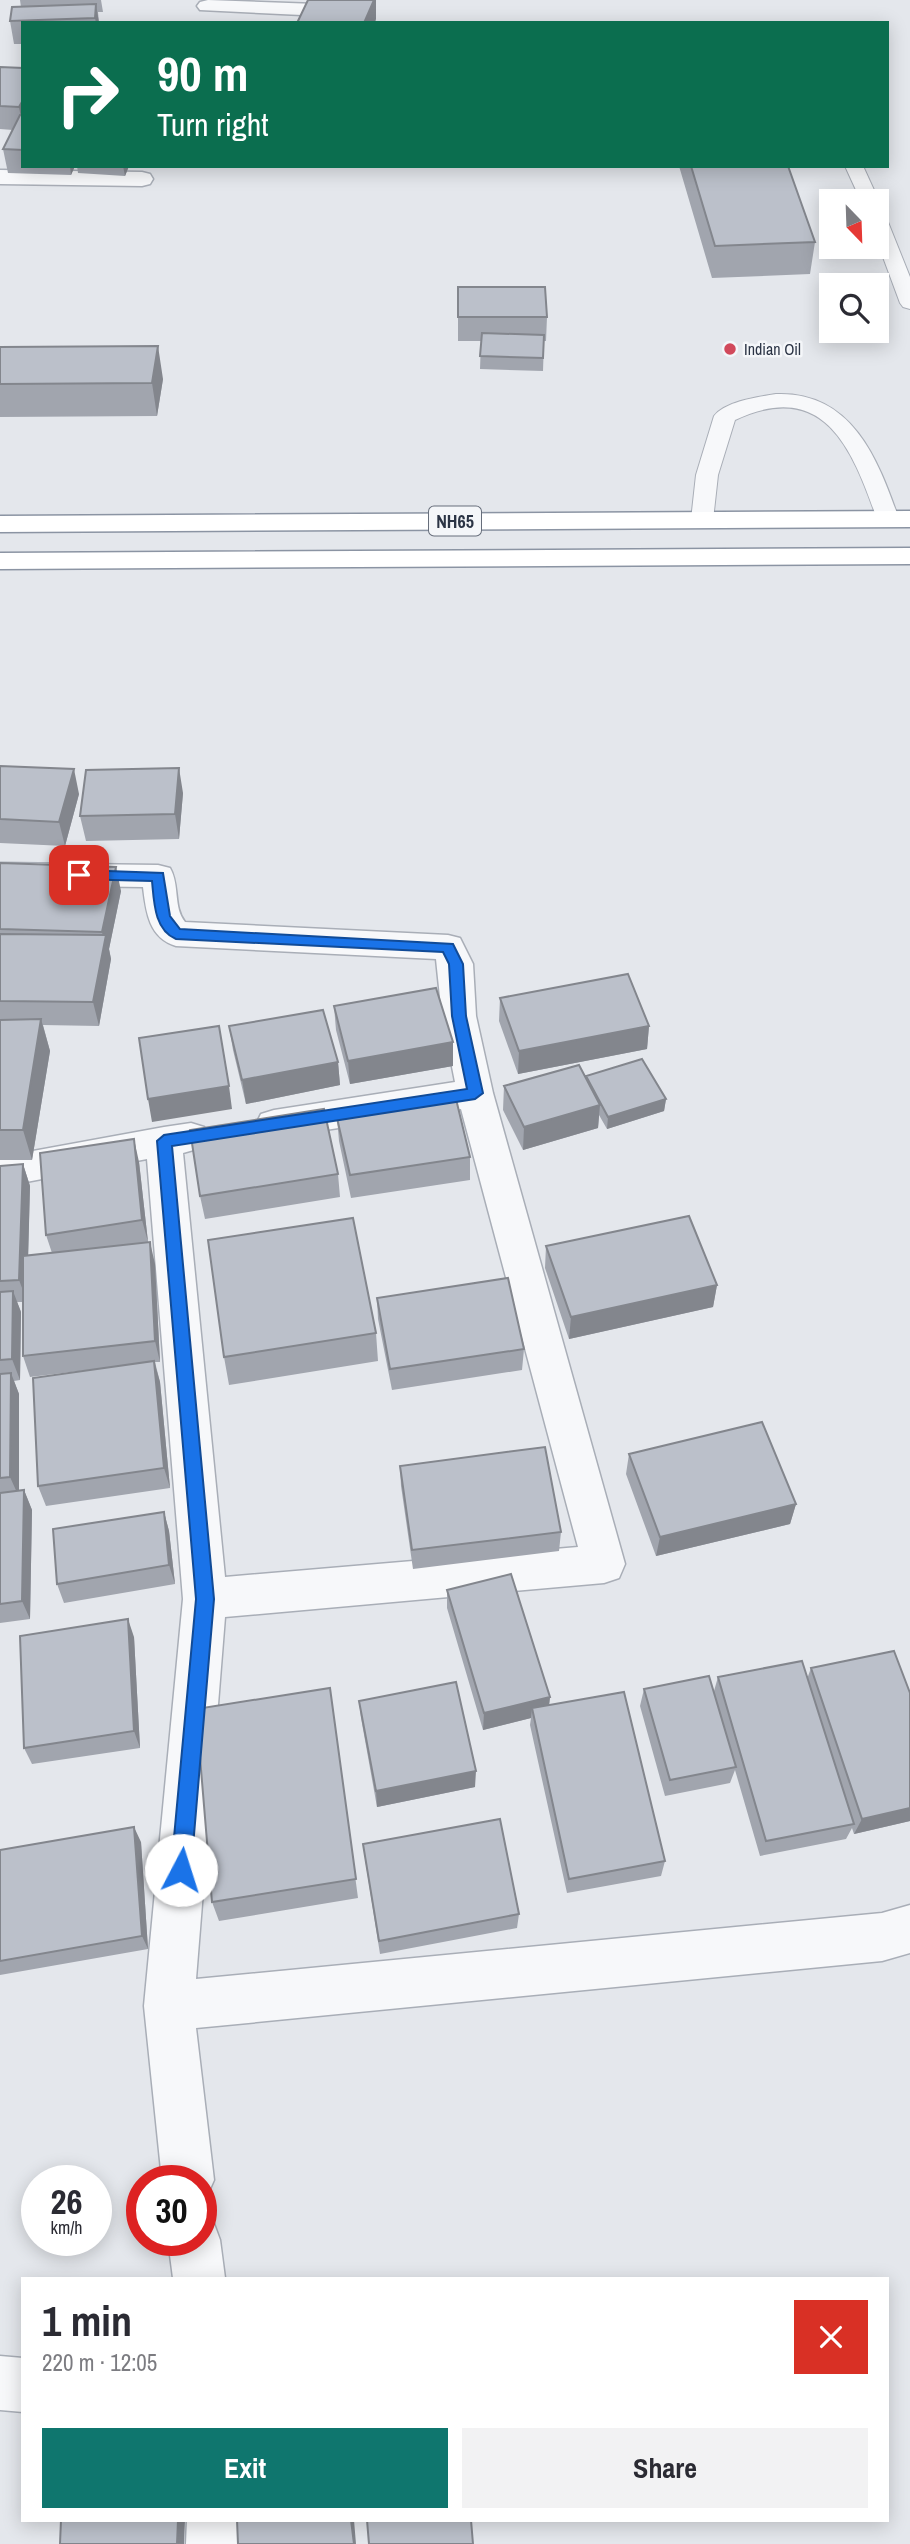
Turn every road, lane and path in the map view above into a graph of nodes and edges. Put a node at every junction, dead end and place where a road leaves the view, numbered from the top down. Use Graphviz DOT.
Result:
graph roads {
  1 [pos="208,10"];
  2 [pos="344,11"];
  3 [pos="855,168"];
  4 [pos="0,177"];
  5 [pos="142,179"];
  6 [pos="865,189"];
  7 [pos="889,228"];
  8 [pos="910,235"];
  9 [pos="889,247"];
  10 [pos="910,303"];
  11 [pos="899,519"];
  12 [pos="702,520"];
  13 [pos="0,524"];
  14 [pos="910,556"];
  15 [pos="0,561"];
  16 [pos="0,874"];
  17 [pos="475,1093"];
  18 [pos="164,1141"];
  19 [pos="0,1172"];
  20 [pos="205,1599"];
  21 [pos="910,1930"];
  22 [pos="169,2006"];
  23 [pos="186,2165"];
  24 [pos="196,2256"];
  25 [pos="199,2277"];
  26 [pos="0,2383"];
  27 [pos="21,2385"];
  28 [pos="215,2522"];
  29 [pos="215,2544"];
  1 -- 2 [label="street"];
  3 -- 6 [label="lane"];
  4 -- 5 [label="street"];
  7 -- 8 [label="lane"];
  9 -- 10 [label="lane"];
  11 -- 12 [label="highway, NH65"];
  11 -- 12 [label="lane"];
  12 -- 13 [label="highway, NH65"];
  14 -- 15 [label="highway, NH65"];
  16 -- 17 [label="street"];
  17 -- 18 [label="street"];
  17 -- 20 [label="street"];
  18 -- 19 [label="street"];
  18 -- 20 [label="street"];
  20 -- 22 [label="street"];
  21 -- 22 [label="street"];
  22 -- 23 [label="street"];
  24 -- 25 [label="street"];
  26 -- 27 [label="street"];
  28 -- 29 [label="street"];
}
